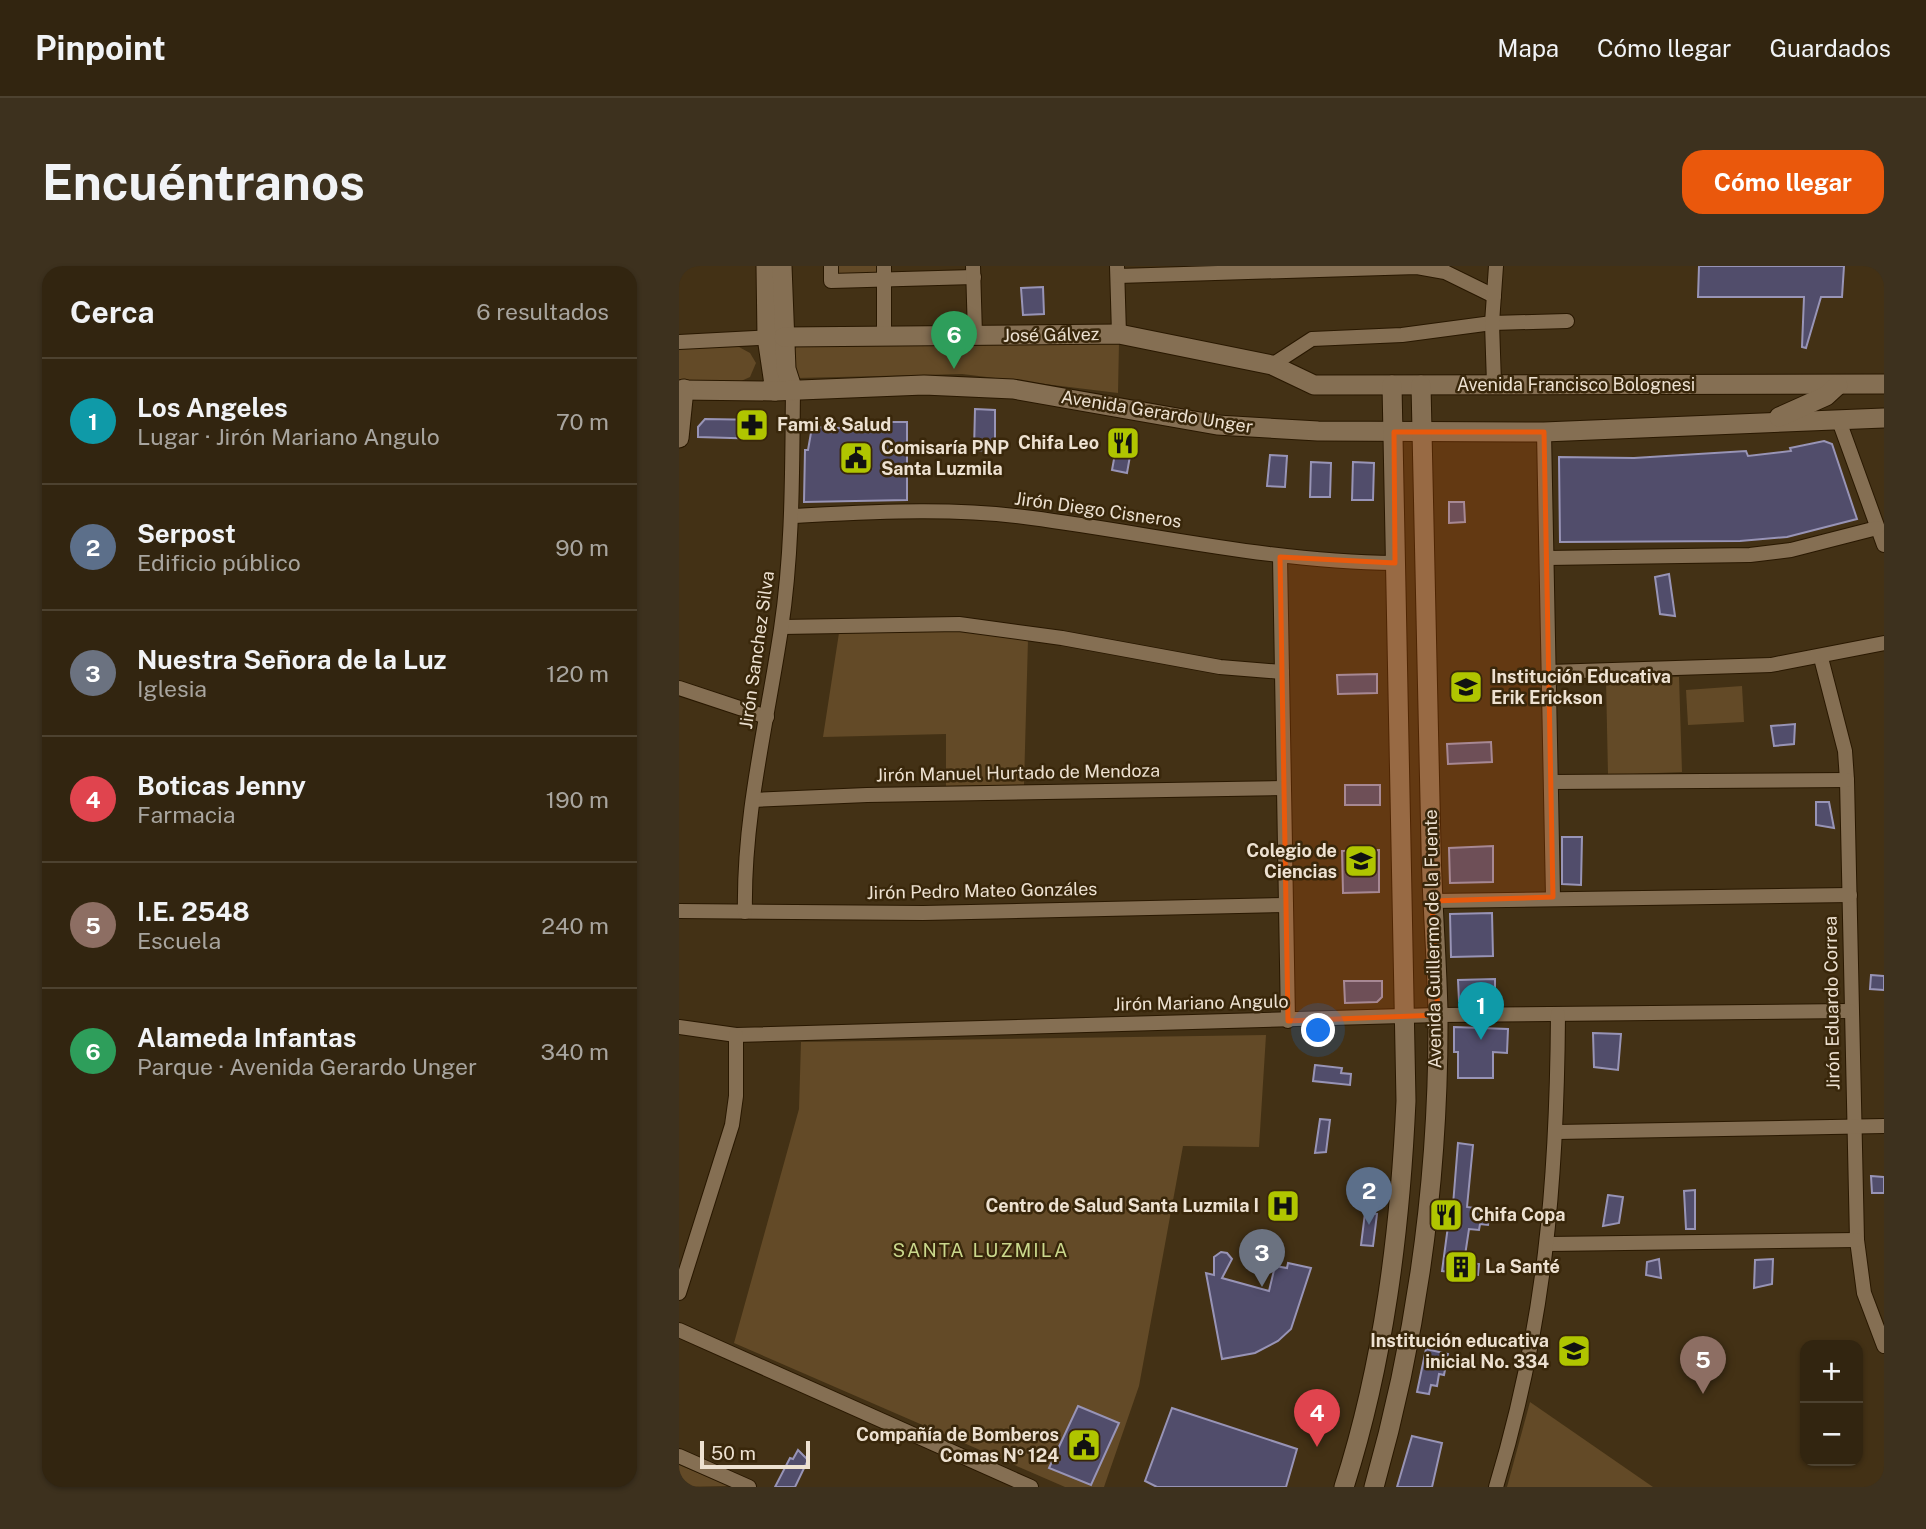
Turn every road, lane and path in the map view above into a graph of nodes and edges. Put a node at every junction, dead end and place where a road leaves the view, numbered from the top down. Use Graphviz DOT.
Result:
graph roads {
  1 [pos="766,266"];
  2 [pos="782,266"];
  3 [pos="831,266"];
  4 [pos="1417,266"];
  5 [pos="1496,266"];
  6 [pos="973,271"];
  7 [pos="1117,271"];
  8 [pos="884,273"];
  9 [pos="1493,296"];
  10 [pos="1567,321"];
  11 [pos="1492,323"];
  12 [pos="1119,334"];
  13 [pos="975,335"];
  14 [pos="884,336"];
  15 [pos="776,337"];
  16 [pos="679,342"];
  17 [pos="1272,365"];
  18 [pos="1494,384"];
  19 [pos="1884,384"];
  20 [pos="1314,385"];
  21 [pos="1392,385"];
  22 [pos="1421,385"];
  23 [pos="1837,386"];
  24 [pos="682,389"];
  25 [pos="784,391"];
  26 [pos="1838,418"];
  27 [pos="1884,418"];
  28 [pos="1762,423"];
  29 [pos="1394,432"];
  30 [pos="1422,432"];
  31 [pos="1544,432"];
  32 [pos="679,438"];
  33 [pos="793,516"];
  34 [pos="1877,528"];
  35 [pos="1884,545"];
  36 [pos="1280,557"];
  37 [pos="1546,558"];
  38 [pos="1395,563"];
  39 [pos="782,627"];
  40 [pos="1884,643"];
  41 [pos="1821,658"];
  42 [pos="1282,672"];
  43 [pos="1549,672"];
  44 [pos="679,688"];
  45 [pos="767,717"];
  46 [pos="1847,780"];
  47 [pos="1551,782"];
  48 [pos="1284,788"];
  49 [pos="754,800"];
  50 [pos="1850,894"];
  51 [pos="1553,897"];
  52 [pos="1432,901"];
  53 [pos="1286,905"];
  54 [pos="679,911"];
  55 [pos="745,912"];
  56 [pos="1850,1011"];
  57 [pos="1558,1014"];
  58 [pos="1438,1015"];
  59 [pos="1406,1016"];
  60 [pos="1288,1021"];
  61 [pos="679,1027"];
  62 [pos="736,1035"];
  63 [pos="1853,1126"];
  64 [pos="1884,1126"];
  65 [pos="1557,1132"];
  66 [pos="1857,1240"];
  67 [pos="1548,1244"];
  68 [pos="679,1293"];
  69 [pos="679,1330"];
  70 [pos="1884,1346"];
  71 [pos="679,1456"];
  72 [pos="749,1487"];
  73 [pos="1031,1487"];
  74 [pos="1343,1487"];
  75 [pos="1374,1487"];
  76 [pos="1496,1487"];
  1 -- 15 [label="main road"];
  2 -- 15 [label="main road"];
  3 -- 8 [label="street"];
  4 -- 7 [label="street"];
  4 -- 9 [label="street"];
  5 -- 9 [label="street"];
  6 -- 8 [label="street"];
  6 -- 13 [label="street"];
  7 -- 12 [label="street"];
  8 -- 14 [label="street"];
  9 -- 11 [label="street"];
  10 -- 11 [label="street"];
  11 -- 17 [label="street"];
  11 -- 18 [label="street"];
  12 -- 13 [label="main road, José Gálvez"];
  12 -- 17 [label="main road, José Gálvez"];
  13 -- 14 [label="main road, José Gálvez"];
  14 -- 15 [label="main road, José Gálvez"];
  15 -- 16 [label="street"];
  15 -- 25 [label="main road"];
  17 -- 20 [label="main road, José Gálvez"];
  18 -- 22 [label="main road, Avenida Francisco Bolognesi"];
  18 -- 23 [label="main road, Avenida Francisco Bolognesi"];
  19 -- 23 [label="main road, Avenida Gerardo Unger"];
  20 -- 21 [label="main road, Avenida Francisco Bolognesi"];
  21 -- 22 [label="main road, Avenida Francisco Bolognesi"];
  21 -- 29 [label="main road, Avenida Guillermo de la Fuente"];
  22 -- 30 [label="main road, Avenida Guillermo de la Fuente"];
  23 -- 28 [label="main road, Avenida Gerardo Unger"];
  24 -- 25 [label="main road, Avenida Gerardo Unger"];
  24 -- 32 [label="main road"];
  25 -- 29 [label="main road, Avenida Gerardo Unger"];
  25 -- 33 [label="street, Jirón Sanchez Silva"];
  26 -- 27 [label="main road, Avenida Gerardo Unger"];
  26 -- 28 [label="main road, Avenida Gerardo Unger"];
  26 -- 34 [label="street"];
  28 -- 31 [label="main road, Avenida Gerardo Unger"];
  29 -- 30 [label="main road, Avenida Gerardo Unger"];
  29 -- 38 [label="main road, Avenida Guillermo de la Fuente"];
  30 -- 31 [label="main road, Avenida Gerardo Unger"];
  30 -- 52 [label="main road, Avenida Guillermo de la Fuente"];
  31 -- 37 [label="street"];
  33 -- 36 [label="street, Jirón Diego Cisneros"];
  33 -- 39 [label="street, Jirón Sanchez Silva"];
  34 -- 35 [label="street"];
  34 -- 37 [label="street"];
  36 -- 38 [label="street, Jirón Diego Cisneros"];
  36 -- 42 [label="street"];
  37 -- 43 [label="street"];
  38 -- 59 [label="main road, Avenida Guillermo de la Fuente"];
  39 -- 42 [label="street"];
  39 -- 45 [label="street, Jirón Sanchez Silva"];
  40 -- 41 [label="street"];
  41 -- 43 [label="street"];
  41 -- 46 [label="street, Jirón Eduardo Correa"];
  42 -- 48 [label="street"];
  43 -- 47 [label="street"];
  44 -- 45 [label="street"];
  45 -- 49 [label="street, Jirón Sanchez Silva"];
  46 -- 47 [label="street"];
  46 -- 50 [label="street, Jirón Eduardo Correa"];
  47 -- 51 [label="street"];
  48 -- 49 [label="street, Jirón Manuel Hurtado de Mendoza"];
  48 -- 53 [label="street"];
  49 -- 55 [label="street, Jirón Sanchez Silva"];
  50 -- 51 [label="street"];
  50 -- 56 [label="street, Jirón Eduardo Correa"];
  51 -- 52 [label="street"];
  52 -- 58 [label="main road, Avenida Guillermo de la Fuente"];
  53 -- 55 [label="street, Jirón Pedro Mateo Gonzáles"];
  53 -- 60 [label="street"];
  54 -- 55 [label="street, Jirón Pedro Mateo Gonzáles"];
  56 -- 57 [label="street, Jirón Mariano Angulo"];
  56 -- 63 [label="street, Jirón Eduardo Correa"];
  57 -- 58 [label="street, Jirón Mariano Angulo"];
  57 -- 65 [label="street"];
  58 -- 59 [label="street, Jirón Mariano Angulo"];
  58 -- 75 [label="main road, Avenida Guillermo de la Fuente"];
  59 -- 60 [label="street, Jirón Mariano Angulo"];
  59 -- 74 [label="main road, Avenida Guillermo de la Fuente"];
  60 -- 62 [label="street, Jirón Mariano Angulo"];
  61 -- 62 [label="street, Jirón Mariano Angulo"];
  62 -- 68 [label="street"];
  63 -- 64 [label="street"];
  63 -- 65 [label="street"];
  63 -- 66 [label="street, Jirón Eduardo Correa"];
  65 -- 67 [label="street"];
  66 -- 67 [label="street"];
  66 -- 70 [label="street, Jirón Eduardo Correa"];
  67 -- 76 [label="street"];
  69 -- 73 [label="street"];
  71 -- 72 [label="street"];
}
